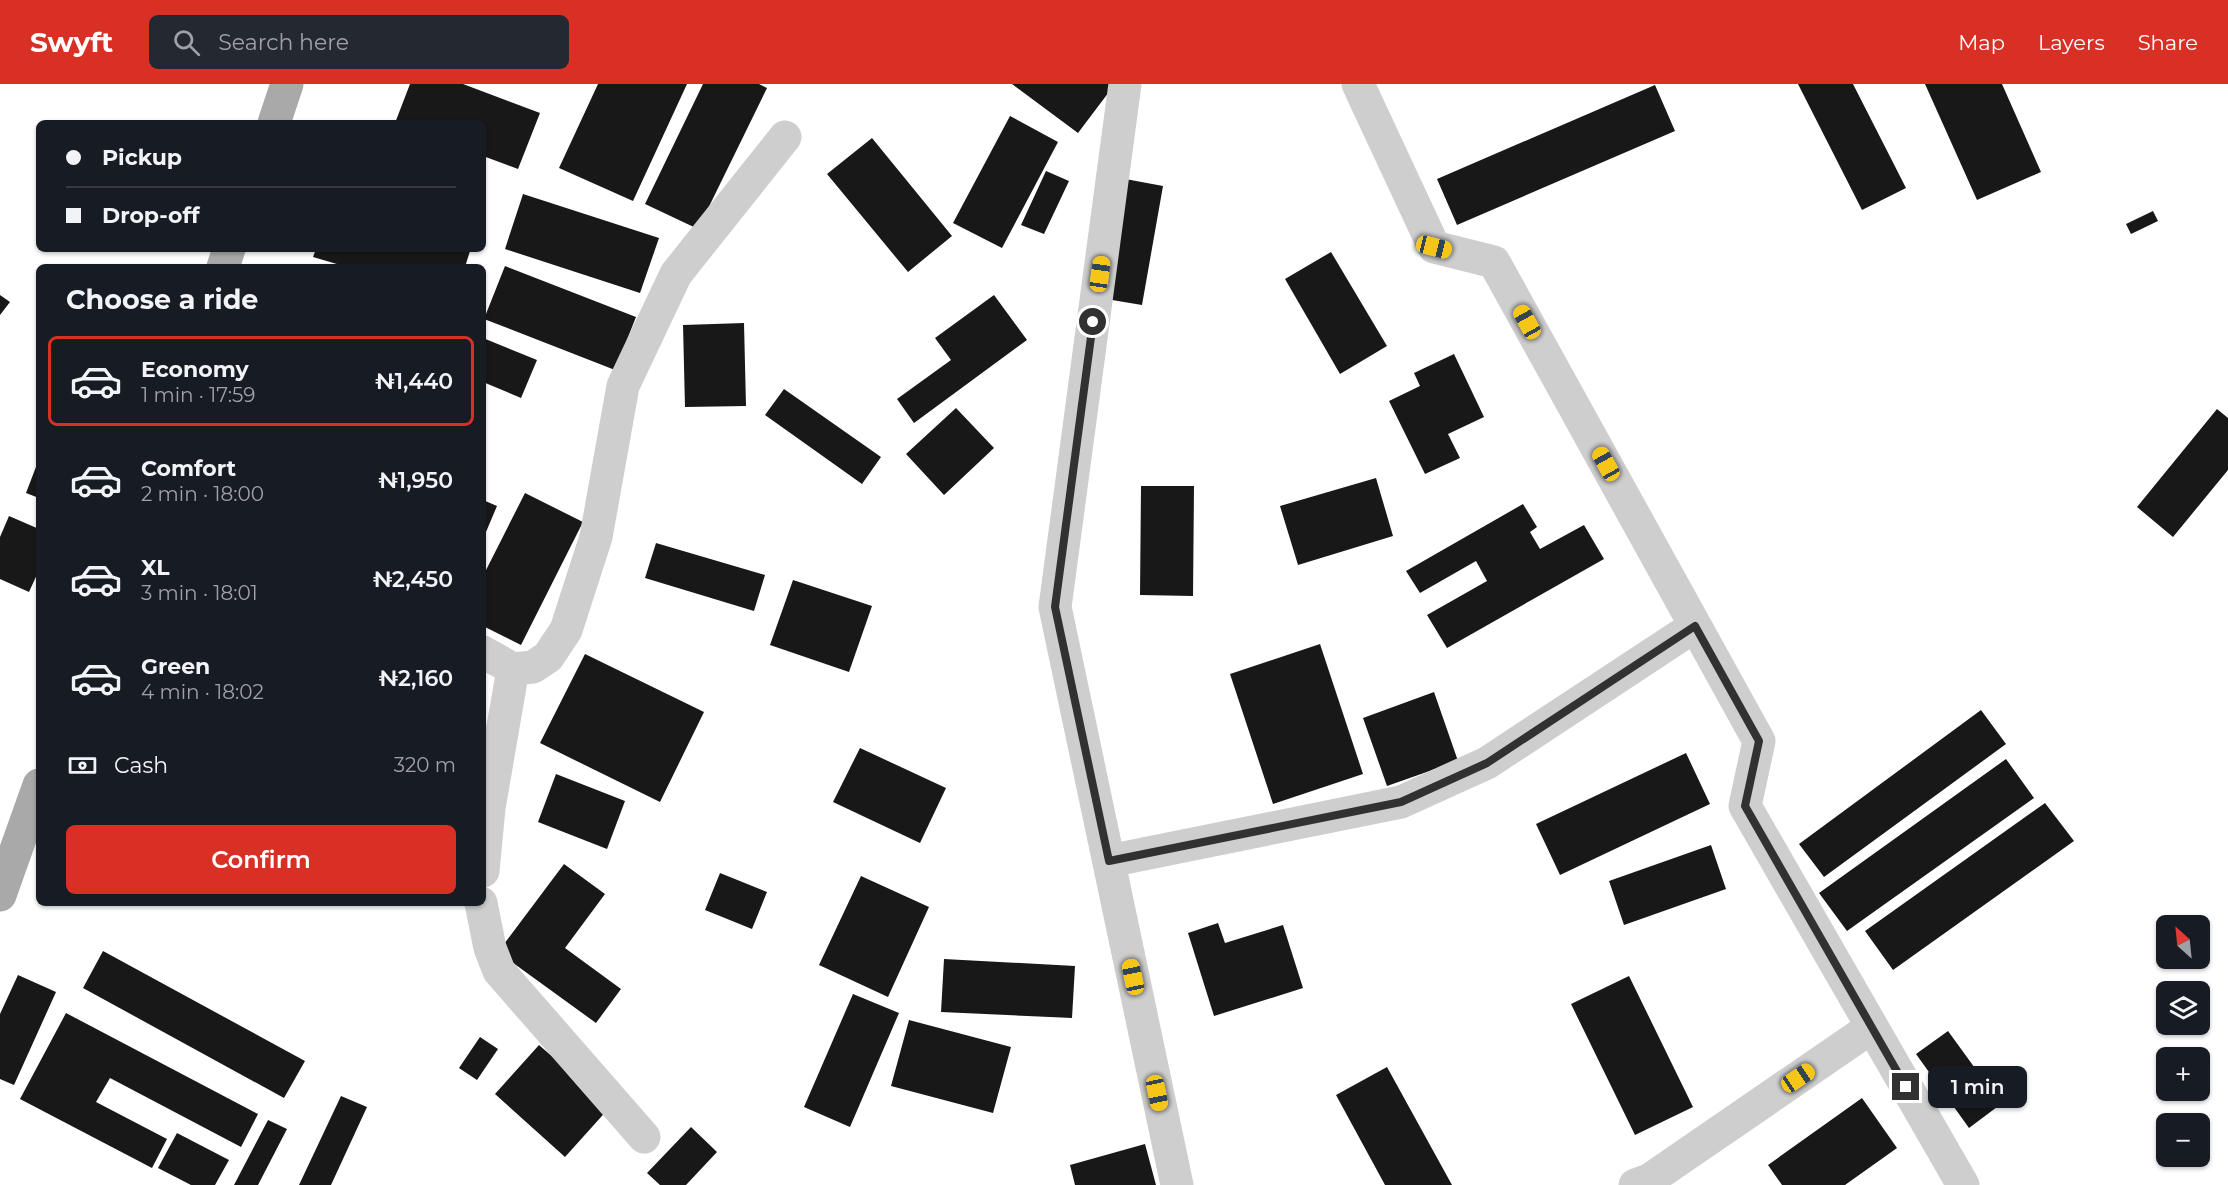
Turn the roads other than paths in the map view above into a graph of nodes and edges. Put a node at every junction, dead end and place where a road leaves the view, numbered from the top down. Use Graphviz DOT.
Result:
graph roads {
  1 [pos="288,84"];
  2 [pos="1125,84"];
  3 [pos="1358,84"];
  4 [pos="275,120"];
  5 [pos="784,136"];
  6 [pos="1695,626"];
  7 [pos="486,654"];
  8 [pos="513,669"];
  9 [pos="36,793"];
  10 [pos="486,840"];
  11 [pos="1109,861"];
  12 [pos="0,895"];
  13 [pos="482,906"];
  14 [pos="1872,1028"];
  15 [pos="644,1137"];
  16 [pos="1177,1185"];
  17 [pos="1635,1185"];
  18 [pos="1963,1185"];
  1 -- 4 [label="main road"];
  2 -- 11 [label="street"];
  3 -- 6 [label="street"];
  5 -- 8 [label="street"];
  6 -- 11 [label="street"];
  6 -- 14 [label="street"];
  7 -- 8 [label="street"];
  8 -- 10 [label="street"];
  9 -- 12 [label="main road"];
  11 -- 16 [label="street"];
  13 -- 15 [label="street"];
  14 -- 17 [label="street"];
  14 -- 18 [label="street"];
}
